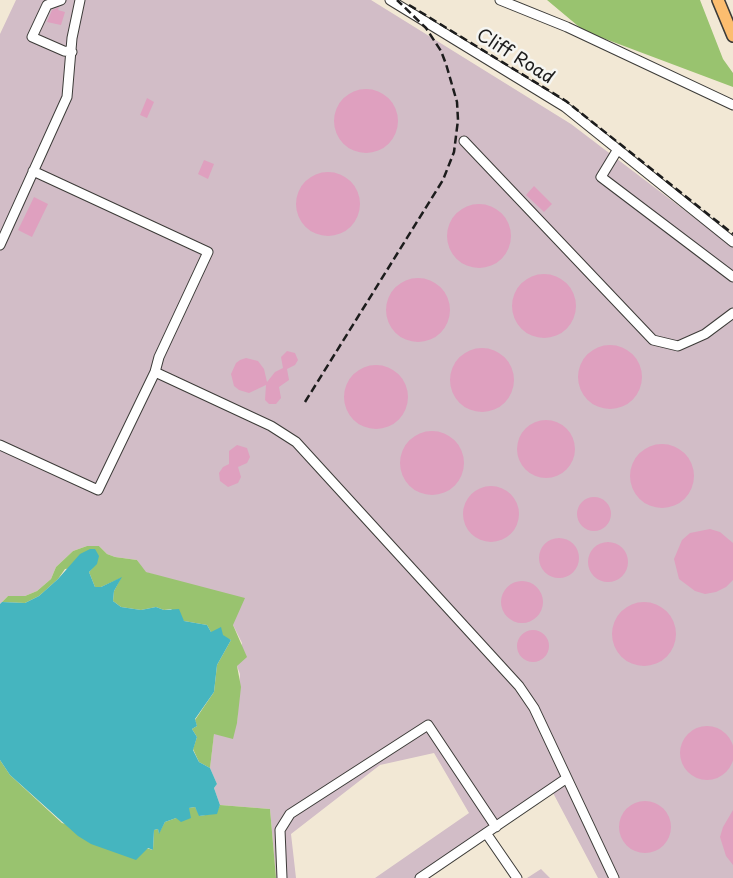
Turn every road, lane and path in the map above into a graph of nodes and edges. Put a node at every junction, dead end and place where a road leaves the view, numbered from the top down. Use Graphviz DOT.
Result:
graph roads {
  1 [pos="61,0"];
  2 [pos="80,0"];
  3 [pos="390,0"];
  4 [pos="500,0"];
  5 [pos="718,0"];
  6 [pos="733,36"];
  7 [pos="72,52"];
  8 [pos="733,105"];
  9 [pos="464,140"];
  10 [pos="618,149"];
  11 [pos="33,171"];
  12 [pos="1,242"];
  13 [pos="733,242"];
  14 [pos="733,278"];
  15 [pos="733,313"];
  16 [pos="155,372"];
  17 [pos="0,445"];
  18 [pos="567,778"];
  19 [pos="496,826"];
  20 [pos="486,833"];
  21 [pos="282,878"];
  22 [pos="420,878"];
  23 [pos="516,878"];
  24 [pos="614,878"];
  1 -- 7 [label="lane"];
  2 -- 7 [label="lane"];
  3 -- 10 [label="lane, Cliff Road"];
  4 -- 8 [label="lane"];
  5 -- 6 [label="main road"];
  7 -- 11 [label="lane"];
  9 -- 15 [label="lane"];
  10 -- 13 [label="lane, Cliff Road"];
  10 -- 14 [label="lane"];
  11 -- 12 [label="lane"];
  11 -- 16 [label="lane"];
  16 -- 17 [label="lane"];
  16 -- 18 [label="lane"];
  18 -- 19 [label="lane"];
  18 -- 24 [label="lane"];
  19 -- 20 [label="lane"];
  19 -- 21 [label="lane"];
  20 -- 22 [label="lane"];
  20 -- 23 [label="lane"];
}
